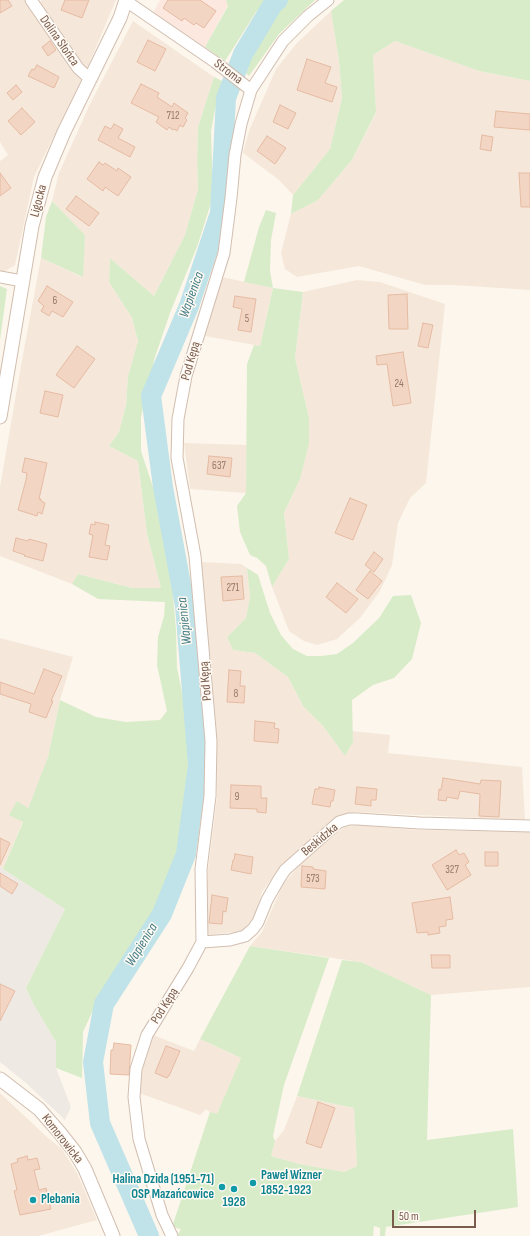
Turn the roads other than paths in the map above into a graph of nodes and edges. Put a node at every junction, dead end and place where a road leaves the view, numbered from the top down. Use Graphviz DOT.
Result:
graph roads {
  1 [pos="31,0"];
  2 [pos="126,0"];
  3 [pos="328,0"];
  4 [pos="90,79"];
  5 [pos="251,90"];
  6 [pos="0,277"];
  7 [pos="22,281"];
  8 [pos="0,417"];
  9 [pos="530,826"];
  10 [pos="202,942"];
  11 [pos="0,1079"];
  12 [pos="114,1236"];
  13 [pos="172,1236"];
  1 -- 4 [label="street, Dolina Słońca"];
  2 -- 4 [label="street, Ligocka"];
  2 -- 5 [label="street, Stroma"];
  3 -- 5 [label="street, Stroma"];
  4 -- 7 [label="street, Ligocka"];
  5 -- 10 [label="street, Pod Kępą"];
  6 -- 7 [label="street"];
  7 -- 8 [label="street, Ligocka"];
  9 -- 10 [label="street, Beskidzka"];
  10 -- 13 [label="street, Pod Kępą"];
  11 -- 12 [label="street, Komorowicka"];
}
